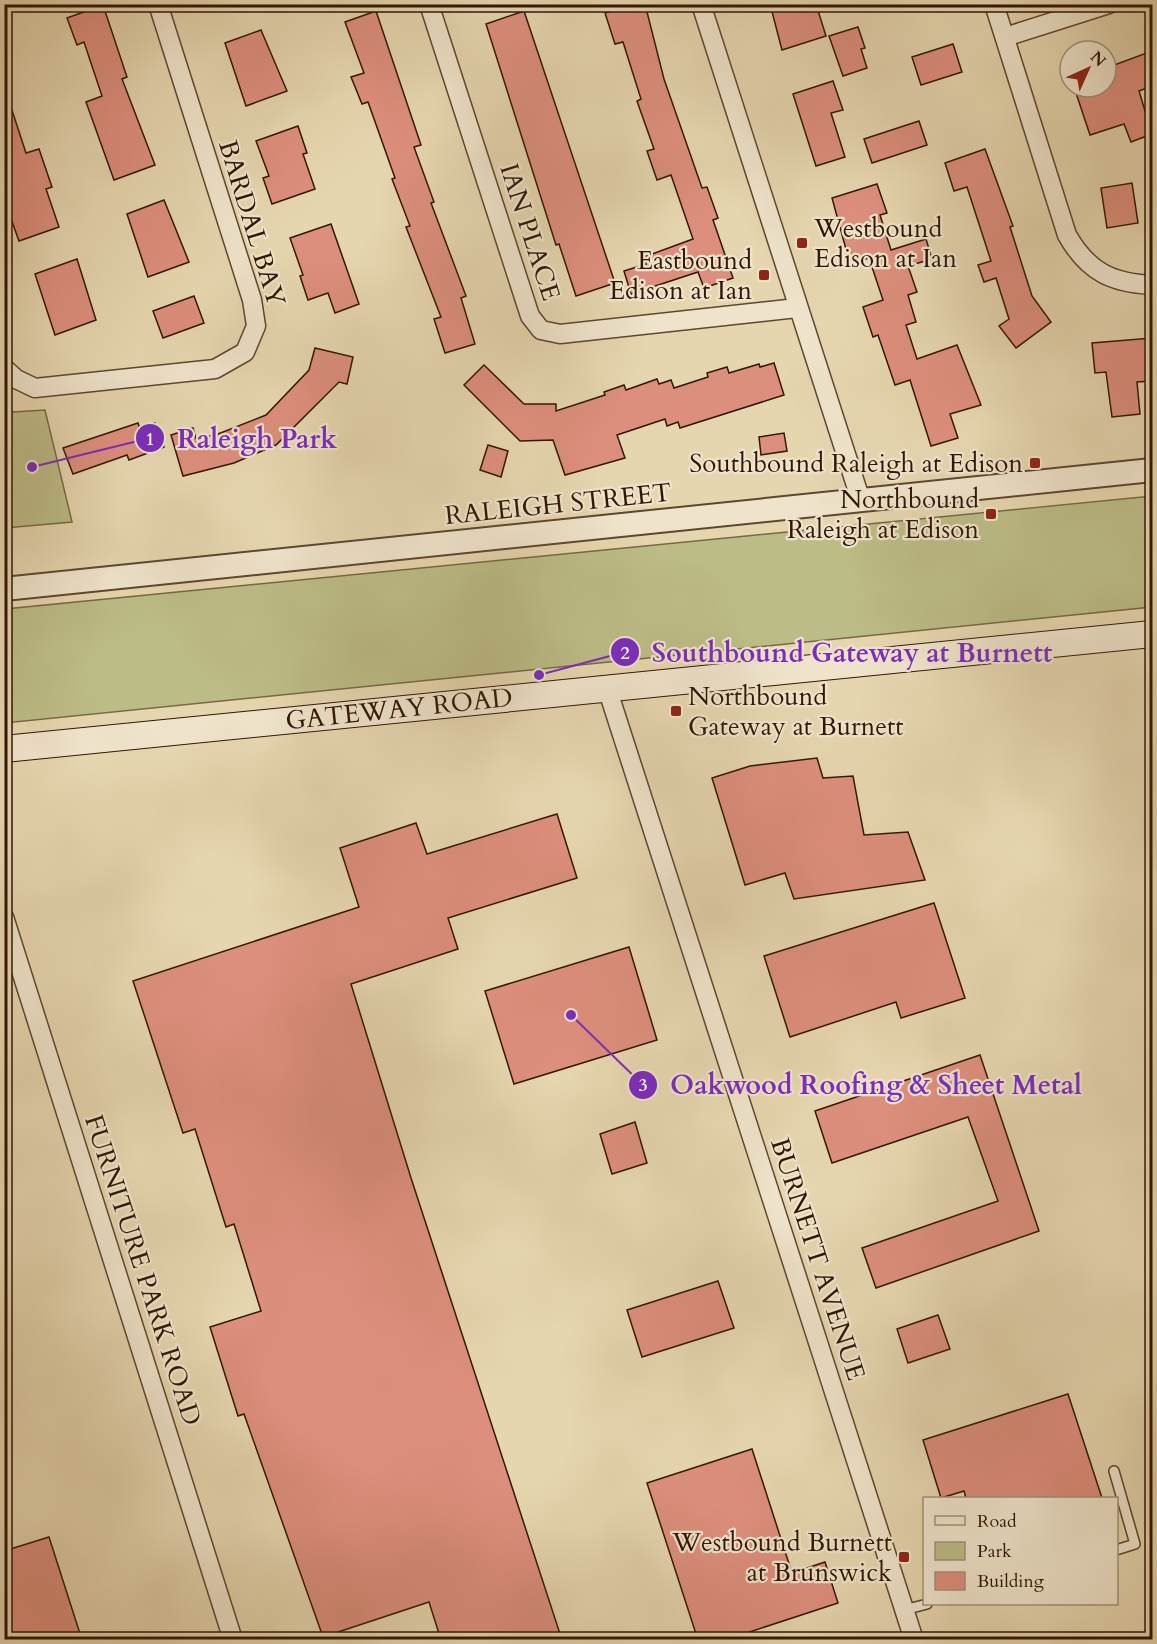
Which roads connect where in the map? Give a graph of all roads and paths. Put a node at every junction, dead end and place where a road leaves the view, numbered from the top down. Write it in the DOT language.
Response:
graph roads {
  1 [pos="158,4"];
  2 [pos="429,4"];
  3 [pos="701,4"];
  4 [pos="994,4"];
  5 [pos="1109,4"];
  6 [pos="1005,37"];
  7 [pos="1152,285"];
  8 [pos="797,308"];
  9 [pos="4,368"];
  10 [pos="1152,470"];
  11 [pos="861,501"];
  12 [pos="4,589"];
  13 [pos="1152,634"];
  14 [pos="607,688"];
  15 [pos="4,749"];
  16 [pos="4,917"];
  17 [pos="1114,1471"];
  18 [pos="1118,1549"];
  19 [pos="923,1605"];
  20 [pos="904,1610"];
  21 [pos="233,1640"];
  22 [pos="914,1640"];
  1 -- 9 [label="street, BARDAL BAY"];
  2 -- 8 [label="street, IAN PLACE"];
  3 -- 8 [label="street"];
  4 -- 6 [label="street"];
  5 -- 6 [label="street"];
  6 -- 7 [label="street"];
  8 -- 11 [label="street"];
  10 -- 11 [label="street, RALEIGH STREET"];
  11 -- 12 [label="street, RALEIGH STREET"];
  13 -- 14 [label="main road, GATEWAY ROAD"];
  14 -- 15 [label="main road, GATEWAY ROAD"];
  14 -- 20 [label="street, BURNETT AVENUE"];
  16 -- 21 [label="street, FURNITURE PARK ROAD"];
  17 -- 18 [label="lane"];
  19 -- 20 [label="lane"];
  20 -- 22 [label="street, BURNETT AVENUE"];
}
